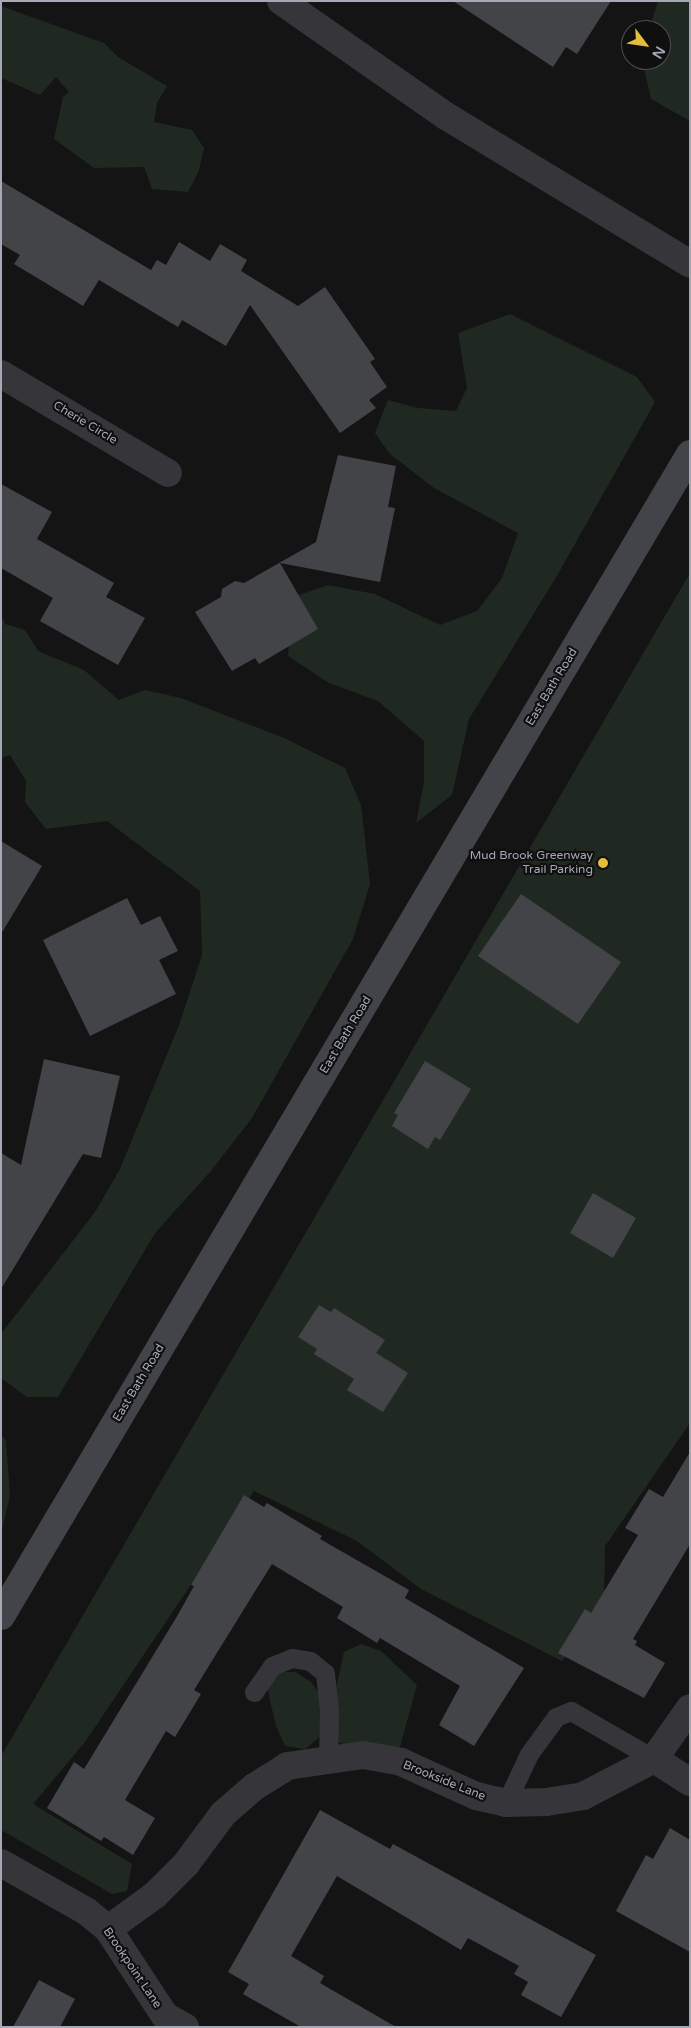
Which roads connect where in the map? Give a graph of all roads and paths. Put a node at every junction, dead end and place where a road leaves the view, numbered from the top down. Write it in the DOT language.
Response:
graph roads {
  1 [pos="281,1"];
  2 [pos="690,264"];
  3 [pos="1,374"];
  4 [pos="690,454"];
  5 [pos="168,473"];
  6 [pos="1,1616"];
  7 [pos="254,1692"];
  8 [pos="690,1708"];
  9 [pos="328,1758"];
  10 [pos="654,1759"];
  11 [pos="690,1782"];
  12 [pos="506,1803"];
  13 [pos="1,1863"];
  14 [pos="108,1929"];
  15 [pos="185,2027"];
  1 -- 2 [label="street"];
  3 -- 5 [label="street, Cherie Circle"];
  4 -- 6 [label="street, East Bath Road"];
  7 -- 9 [label="lane"];
  8 -- 10 [label="street, Brookside Lane"];
  9 -- 12 [label="street, Brookside Lane"];
  9 -- 14 [label="street, Brookside Lane"];
  10 -- 11 [label="street"];
  10 -- 12 [label="street, Brookside Lane"];
  10 -- 12 [label="lane"];
  13 -- 14 [label="street, Brookpoint Lane"];
  14 -- 15 [label="street, Brookpoint Lane"];
}
